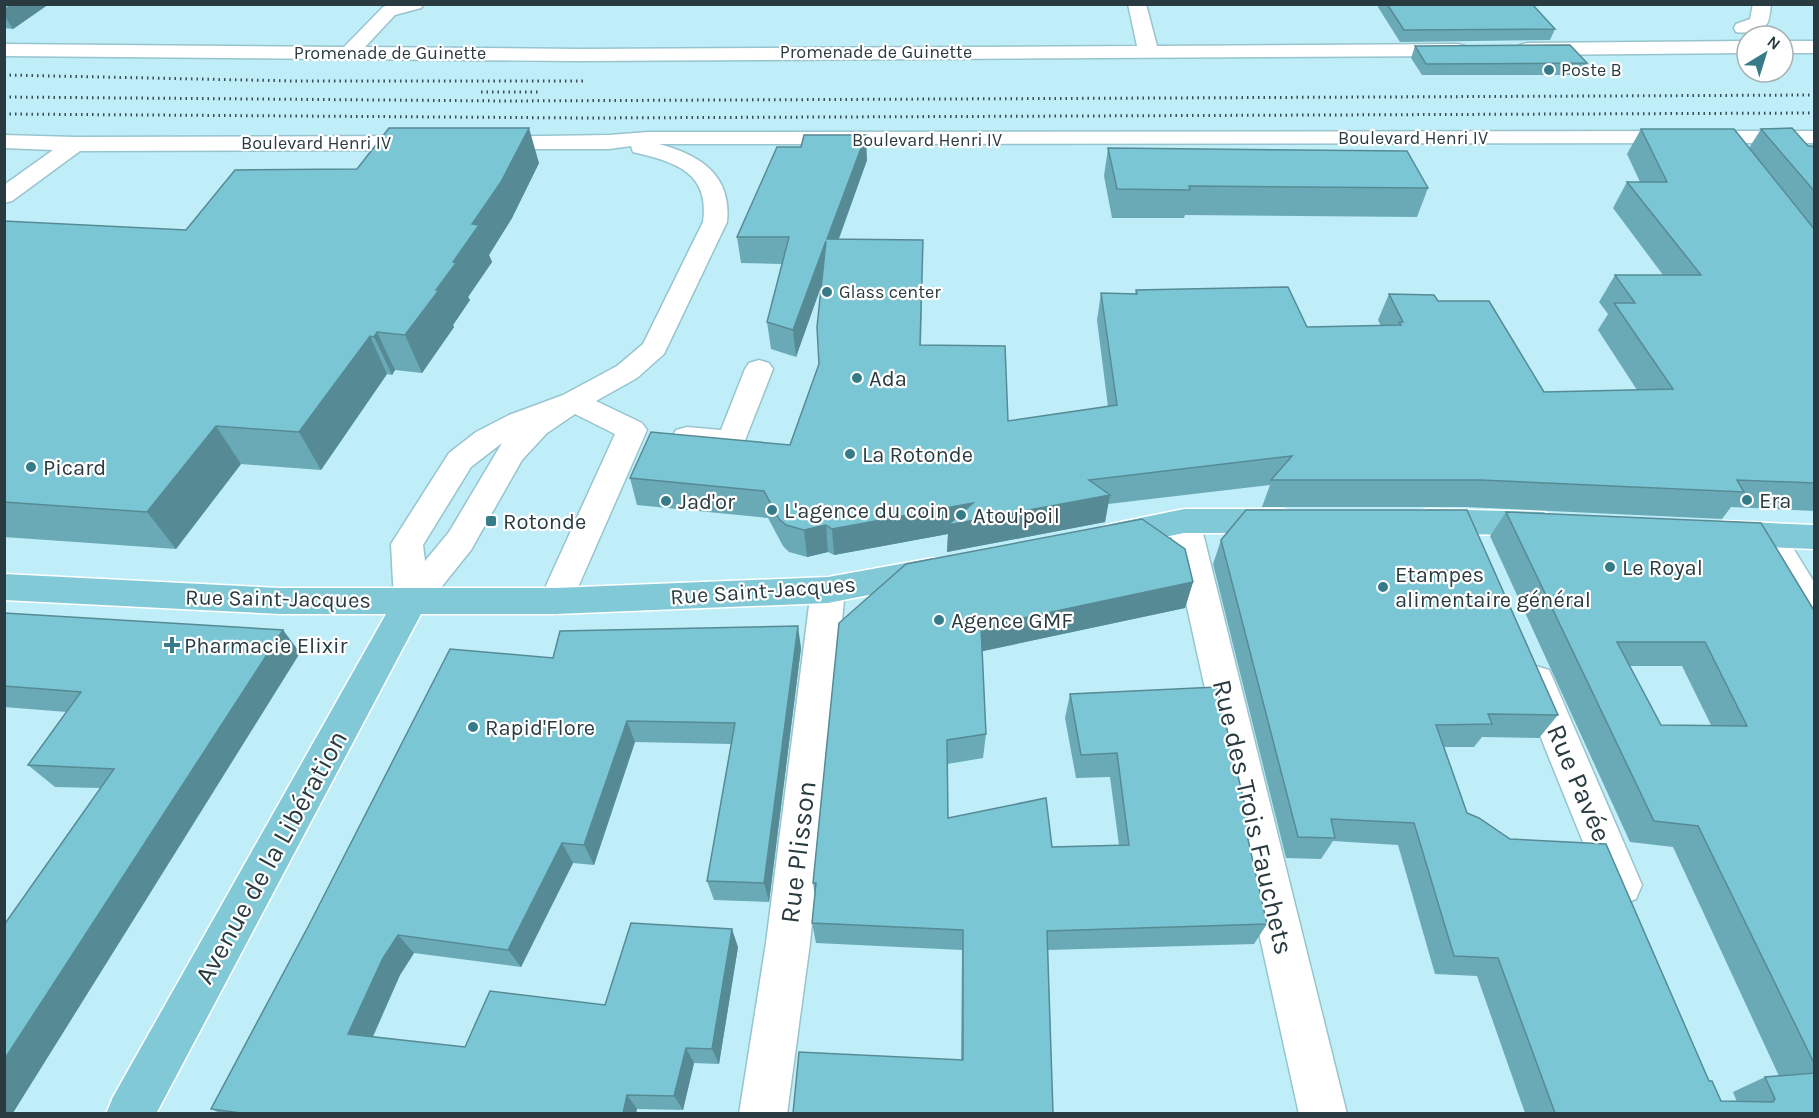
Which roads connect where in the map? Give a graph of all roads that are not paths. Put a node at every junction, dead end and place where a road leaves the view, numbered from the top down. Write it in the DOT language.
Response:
graph roads {
  1 [pos="415,4"];
  2 [pos="1137,4"];
  3 [pos="1762,4"];
  4 [pos="1757,24"];
  5 [pos="1735,38"];
  6 [pos="1795,47"];
  7 [pos="1815,47"];
  8 [pos="4,50"];
  9 [pos="1148,50"];
  10 [pos="1481,50"];
  11 [pos="1504,50"];
  12 [pos="349,53"];
  13 [pos="1815,137"];
  14 [pos="787,140"];
  15 [pos="4,141"];
  16 [pos="609,142"];
  17 [pos="446,143"];
  18 [pos="470,143"];
  19 [pos="75,144"];
  20 [pos="722,168"];
  21 [pos="4,196"];
  22 [pos="759,369"];
  23 [pos="573,402"];
  24 [pos="632,430"];
  25 [pos="1465,520"];
  26 [pos="1184,521"];
  27 [pos="1312,521"];
  28 [pos="1394,521"];
  29 [pos="1568,526"];
  30 [pos="1695,532"];
  31 [pos="1768,535"];
  32 [pos="1815,537"];
  33 [pos="1086,541"];
  34 [pos="1483,562"];
  35 [pos="961,566"];
  36 [pos="4,587"];
  37 [pos="828,590"];
  38 [pos="411,601"];
  39 [pos="556,601"];
  40 [pos="1815,610"];
  41 [pos="1520,646"];
  42 [pos="1634,916"];
  43 [pos="130,1113"];
  44 [pos="763,1113"];
  45 [pos="1323,1113"];
  1 -- 12 [label="street"];
  2 -- 9 [label="street"];
  3 -- 4 [label="street"];
  5 -- 11 [label="street"];
  6 -- 7 [label="street"];
  8 -- 12 [label="street, Promenade de Guinette"];
  9 -- 10 [label="street, Promenade de Guinette"];
  9 -- 12 [label="street, Promenade de Guinette"];
  13 -- 14 [label="street, Boulevard Henri IV"];
  14 -- 16 [label="street, Boulevard Henri IV"];
  14 -- 20 [label="street"];
  15 -- 19 [label="street, Boulevard Henri IV"];
  16 -- 18 [label="street, Boulevard Henri IV"];
  16 -- 20 [label="street"];
  17 -- 19 [label="street, Boulevard Henri IV"];
  19 -- 21 [label="street"];
  20 -- 23 [label="street"];
  22 -- 24 [label="street"];
  23 -- 24 [label="street"];
  23 -- 38 [label="street"];
  23 -- 38 [label="street"];
  24 -- 39 [label="street"];
  25 -- 28 [label="main road"];
  25 -- 29 [label="main road"];
  25 -- 34 [label="street"];
  26 -- 27 [label="main road"];
  26 -- 33 [label="main road"];
  26 -- 45 [label="street, Rue des Trois Fauchets"];
  30 -- 31 [label="main road"];
  31 -- 32 [label="main road"];
  31 -- 40 [label="street"];
  35 -- 37 [label="main road, Rue Saint-Jacques"];
  36 -- 38 [label="main road, Rue Saint-Jacques"];
  37 -- 39 [label="main road, Rue Saint-Jacques"];
  37 -- 44 [label="street, Rue Plisson"];
  38 -- 39 [label="main road, Rue Saint-Jacques"];
  38 -- 43 [label="main road, Avenue de la Libération"];
  41 -- 42 [label="street, Rue Pavée"];
}
